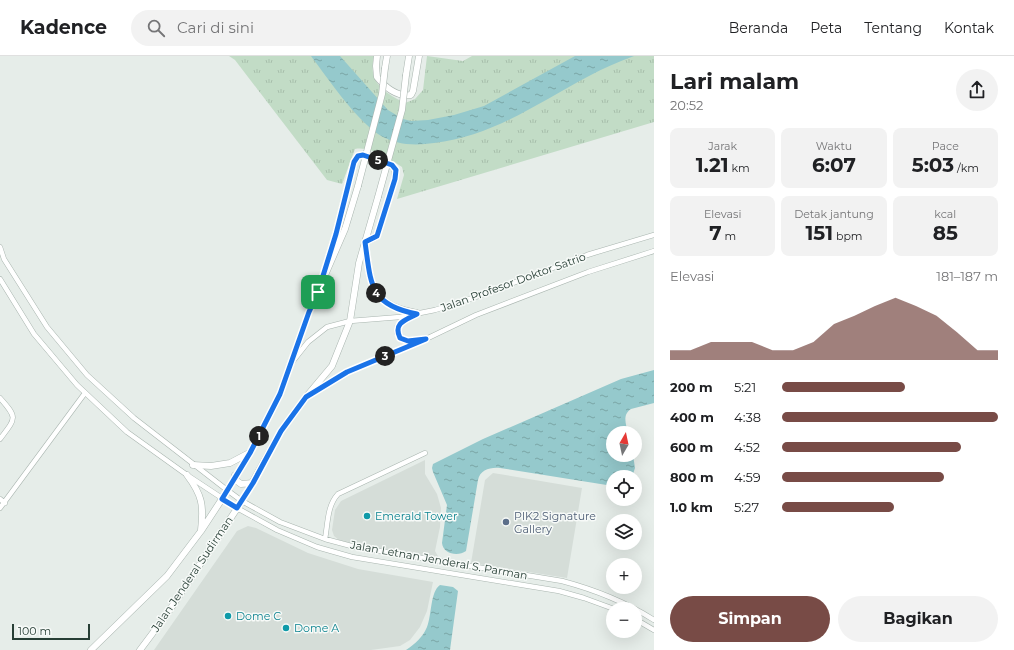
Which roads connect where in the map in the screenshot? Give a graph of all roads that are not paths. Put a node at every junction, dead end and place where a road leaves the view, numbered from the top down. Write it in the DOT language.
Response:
graph roads {
  1 [pos="377,56"];
  2 [pos="387,56"];
  3 [pos="409,56"];
  4 [pos="419,56"];
  5 [pos="654,235"];
  6 [pos="365,242"];
  7 [pos="0,247"];
  8 [pos="654,251"];
  9 [pos="0,279"];
  10 [pos="318,292"];
  11 [pos="417,314"];
  12 [pos="350,321"];
  13 [pos="426,339"];
  14 [pos="291,364"];
  15 [pos="85,393"];
  16 [pos="306,397"];
  17 [pos="0,398"];
  18 [pos="0,429"];
  19 [pos="5,432"];
  20 [pos="0,439"];
  21 [pos="250,453"];
  22 [pos="425,454"];
  23 [pos="193,465"];
  24 [pos="187,475"];
  25 [pos="235,475"];
  26 [pos="253,483"];
  27 [pos="227,490"];
  28 [pos="0,499"];
  29 [pos="222,499"];
  30 [pos="242,501"];
  31 [pos="5,502"];
  32 [pos="0,508"];
  33 [pos="237,508"];
  34 [pos="200,531"];
  35 [pos="325,539"];
  36 [pos="606,606"];
  37 [pos="654,620"];
  38 [pos="642,623"];
  39 [pos="654,630"];
  40 [pos="91,650"];
  41 [pos="140,650"];
  1 -- 4 [label="street"];
  2 -- 10 [label="street, Jalan Jenderal Sudirman, bridge"];
  3 -- 6 [label="street, Jalan Jenderal Sudirman, bridge"];
  5 -- 11 [label="street, Jalan Profesor Doktor Satrio"];
  6 -- 10 [label="street"];
  6 -- 11 [label="street"];
  6 -- 12 [label="street, Jalan Jenderal Sudirman"];
  7 -- 23 [label="street, Jalan Letnan Jenderal S. Parman"];
  8 -- 13 [label="street, Jalan Profesor Doktor Satrio"];
  9 -- 15 [label="street, Jalan Letnan Jenderal S. Parman"];
  10 -- 14 [label="street, Jalan Jenderal Sudirman"];
  11 -- 12 [label="street, Jalan Profesor Doktor Satrio"];
  11 -- 13 [label="street"];
  12 -- 14 [label="street, Jalan Profesor Doktor Satrio"];
  12 -- 16 [label="street, Jalan Jenderal Sudirman"];
  13 -- 16 [label="street, Jalan Profesor Doktor Satrio"];
  14 -- 21 [label="street, Jalan Jenderal Sudirman"];
  15 -- 24 [label="street, Jalan Letnan Jenderal S. Parman"];
  15 -- 31 [label="street"];
  16 -- 26 [label="street, Jalan Jenderal Sudirman"];
  17 -- 19 [label="street"];
  18 -- 19 [label="street"];
  19 -- 20 [label="street"];
  21 -- 23 [label="street"];
  21 -- 25 [label="street, Jalan Jenderal Sudirman"];
  22 -- 35 [label="street"];
  23 -- 27 [label="street, Jalan Letnan Jenderal S. Parman"];
  24 -- 29 [label="street, Jalan Letnan Jenderal S. Parman"];
  24 -- 34 [label="street"];
  25 -- 26 [label="street"];
  25 -- 27 [label="street, Jalan Jenderal Sudirman"];
  26 -- 30 [label="street, Jalan Jenderal Sudirman"];
  27 -- 29 [label="street, Jalan Jenderal Sudirman"];
  27 -- 30 [label="street, Jalan Letnan Jenderal S. Parman"];
  28 -- 31 [label="street"];
  29 -- 33 [label="street, Jalan Letnan Jenderal S. Parman"];
  29 -- 34 [label="street, Jalan Jenderal Sudirman"];
  30 -- 33 [label="street, Jalan Jenderal Sudirman"];
  30 -- 35 [label="street, Jalan Letnan Jenderal S. Parman"];
  31 -- 32 [label="street"];
  33 -- 36 [label="street, Jalan Letnan Jenderal S. Parman"];
  33 -- 41 [label="street, Jalan Jenderal Sudirman"];
  34 -- 40 [label="street, Jalan Jenderal Sudirman"];
  35 -- 37 [label="street, Jalan Letnan Jenderal S. Parman"];
  38 -- 39 [label="street"];
}
